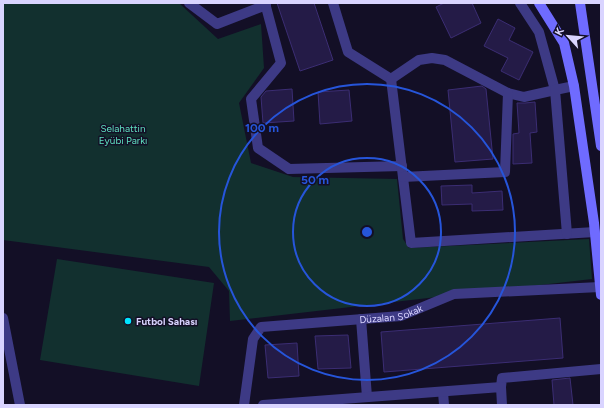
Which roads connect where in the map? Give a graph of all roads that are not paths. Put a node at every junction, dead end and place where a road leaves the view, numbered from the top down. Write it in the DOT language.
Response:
graph roads {
  1 [pos="189,3"];
  2 [pos="333,3"];
  3 [pos="520,3"];
  4 [pos="539,3"];
  5 [pos="580,3"];
  6 [pos="266,4"];
  7 [pos="391,79"];
  8 [pos="574,86"];
  9 [pos="554,90"];
  10 [pos="508,93"];
  11 [pos="601,146"];
  12 [pos="402,166"];
  13 [pos="403,177"];
  14 [pos="595,232"];
  15 [pos="567,234"];
  16 [pos="601,291"];
  17 [pos="3,318"];
  18 [pos="361,319"];
  19 [pos="601,369"];
  20 [pos="501,387"];
  21 [pos="443,392"];
  22 [pos="367,397"];
  23 [pos="20,405"];
  24 [pos="244,405"];
  25 [pos="264,405"];
  26 [pos="444,405"];
  27 [pos="502,405"];
  1 -- 6 [label="street"];
  2 -- 7 [label="street"];
  3 -- 9 [label="street"];
  4 -- 8 [label="main road"];
  5 -- 11 [label="main road"];
  6 -- 12 [label="street"];
  7 -- 10 [label="street"];
  7 -- 12 [label="street"];
  8 -- 9 [label="street"];
  8 -- 14 [label="main road"];
  9 -- 10 [label="street"];
  9 -- 15 [label="street"];
  10 -- 13 [label="street"];
  12 -- 13 [label="street"];
  13 -- 15 [label="street"];
  14 -- 15 [label="street"];
  14 -- 16 [label="main road"];
  16 -- 18 [label="street, Düzalan Sokak"];
  17 -- 23 [label="street"];
  18 -- 22 [label="street"];
  18 -- 24 [label="street, Düzalan Sokak"];
  19 -- 20 [label="street"];
  20 -- 21 [label="street"];
  20 -- 27 [label="street"];
  21 -- 22 [label="street"];
  21 -- 26 [label="street"];
  22 -- 25 [label="street"];
}
